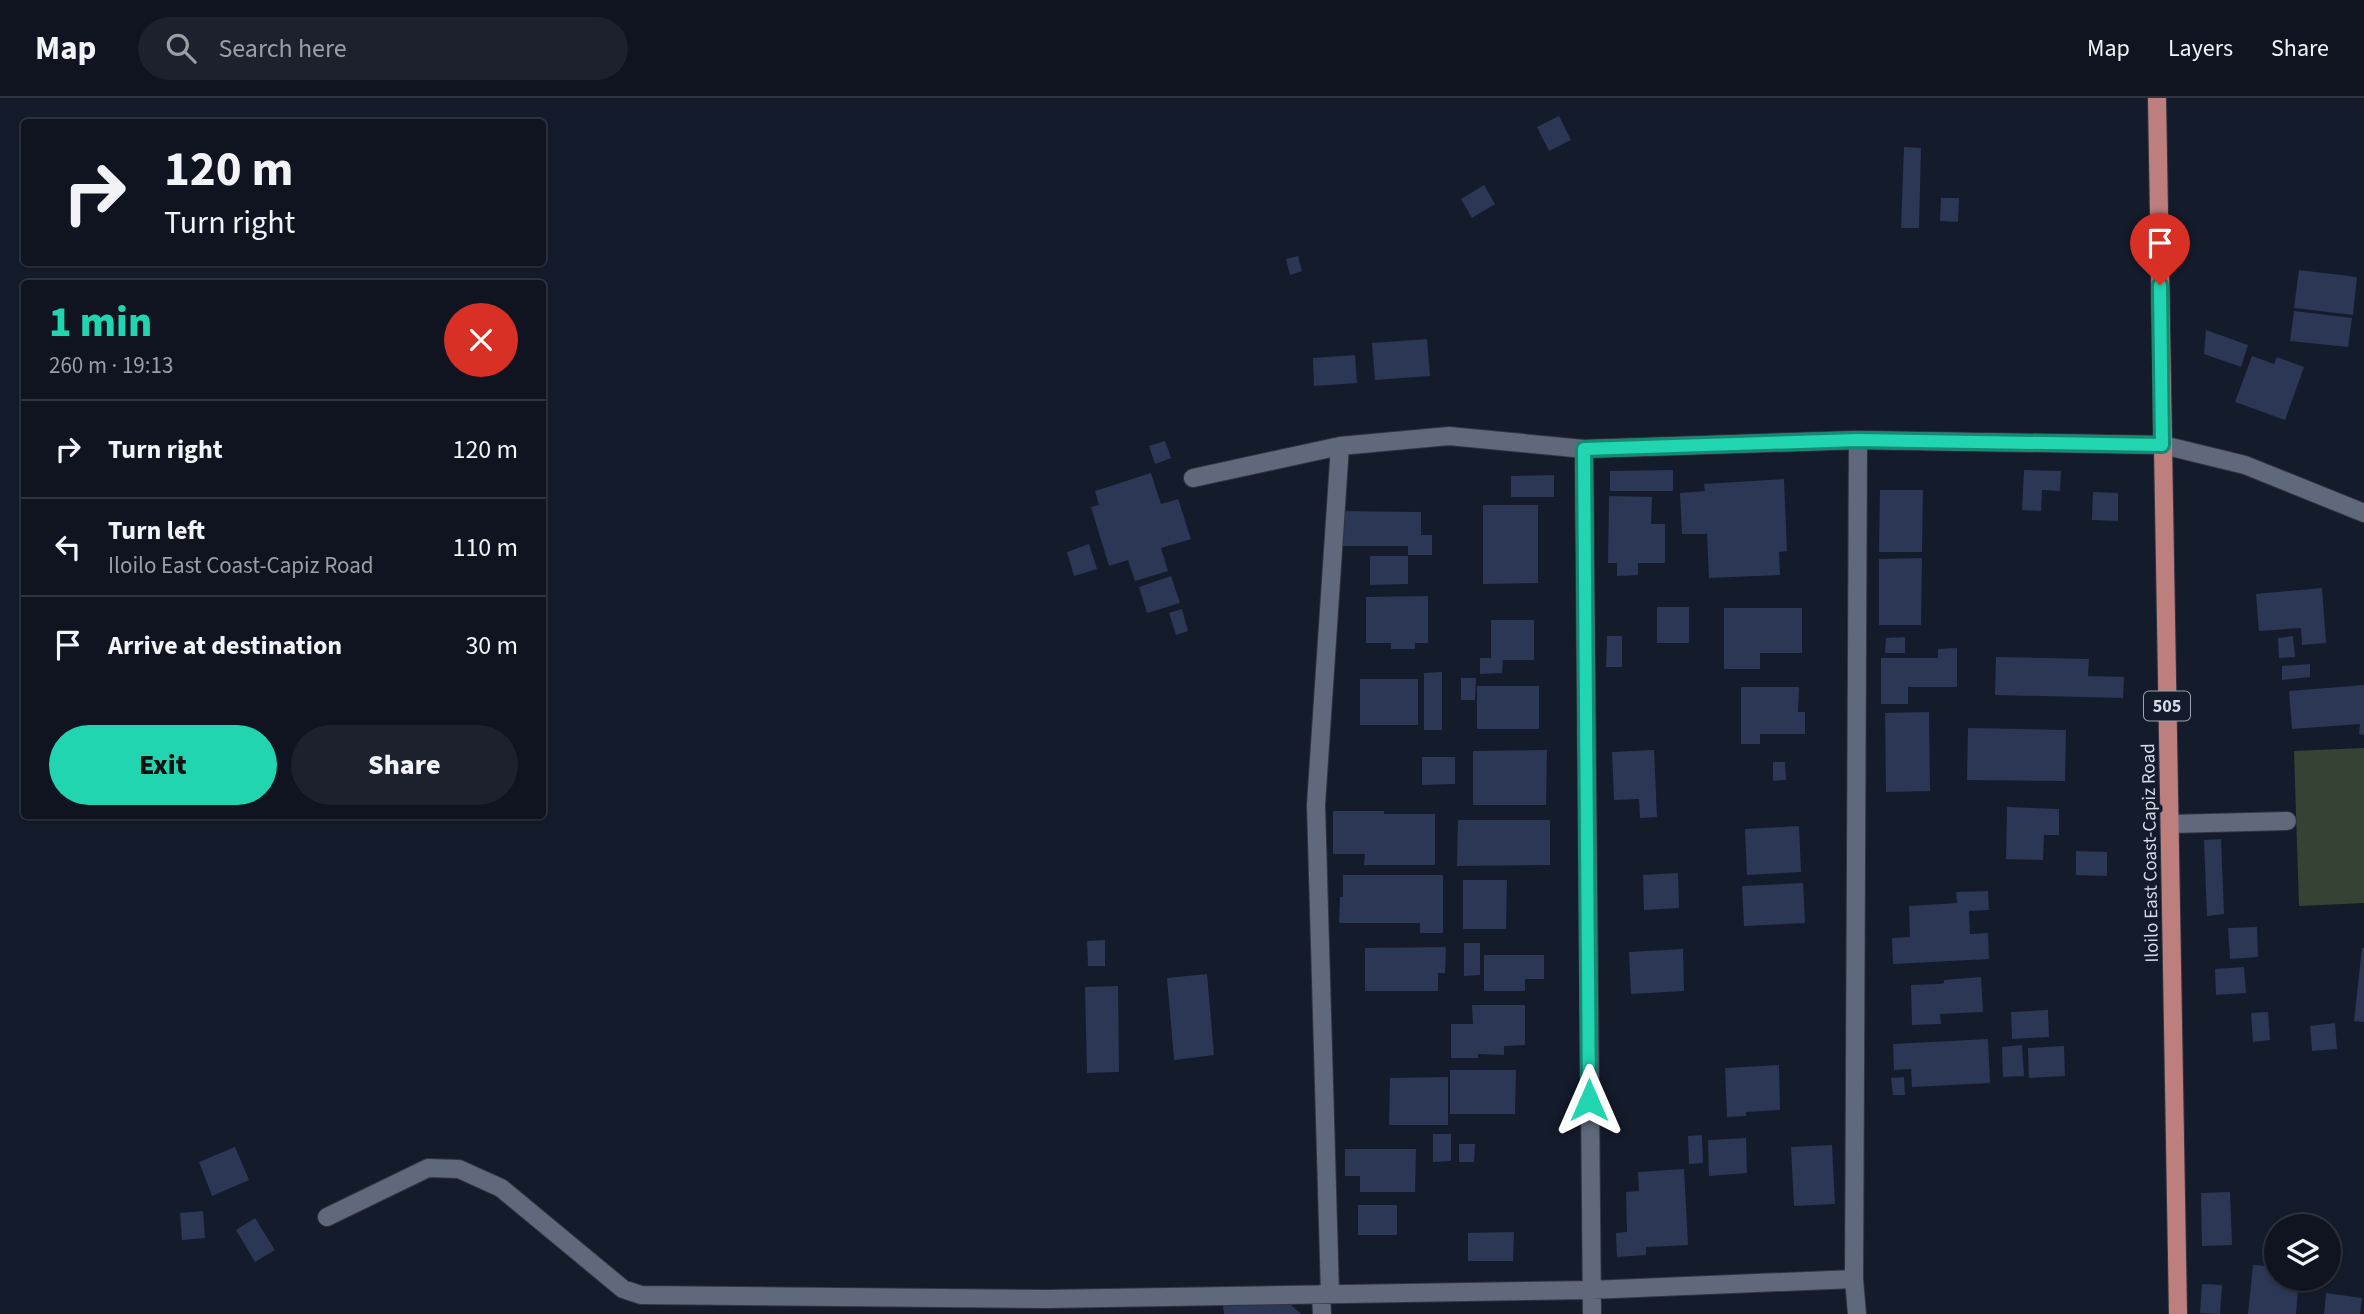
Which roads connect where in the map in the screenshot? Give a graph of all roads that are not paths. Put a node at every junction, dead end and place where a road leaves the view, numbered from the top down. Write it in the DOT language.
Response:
graph roads {
  1 [pos="2157,98"];
  2 [pos="1858,440"];
  3 [pos="2162,445"];
  4 [pos="1340,446"];
  5 [pos="1584,449"];
  6 [pos="1193,478"];
  7 [pos="2364,513"];
  8 [pos="2287,821"];
  9 [pos="2170,824"];
  10 [pos="327,1216"];
  11 [pos="1854,1279"];
  12 [pos="1590,1290"];
  13 [pos="1326,1294"];
  14 [pos="1322,1314"];
  15 [pos="1591,1314"];
  16 [pos="1857,1314"];
  17 [pos="2178,1314"];
  1 -- 3 [label="main road, Iloilo East Coast-Capiz Road / 505"];
  2 -- 3 [label="street"];
  2 -- 5 [label="street"];
  2 -- 11 [label="street"];
  3 -- 7 [label="street"];
  3 -- 9 [label="main road, Iloilo East Coast-Capiz Road / 505"];
  4 -- 5 [label="street"];
  4 -- 6 [label="street"];
  4 -- 13 [label="street"];
  5 -- 12 [label="street"];
  8 -- 9 [label="street"];
  9 -- 17 [label="main road, Iloilo East Coast-Capiz Road / 505"];
  10 -- 13 [label="street"];
  11 -- 12 [label="street"];
  11 -- 16 [label="street"];
  12 -- 13 [label="street"];
  12 -- 15 [label="street"];
  13 -- 14 [label="street"];
}
